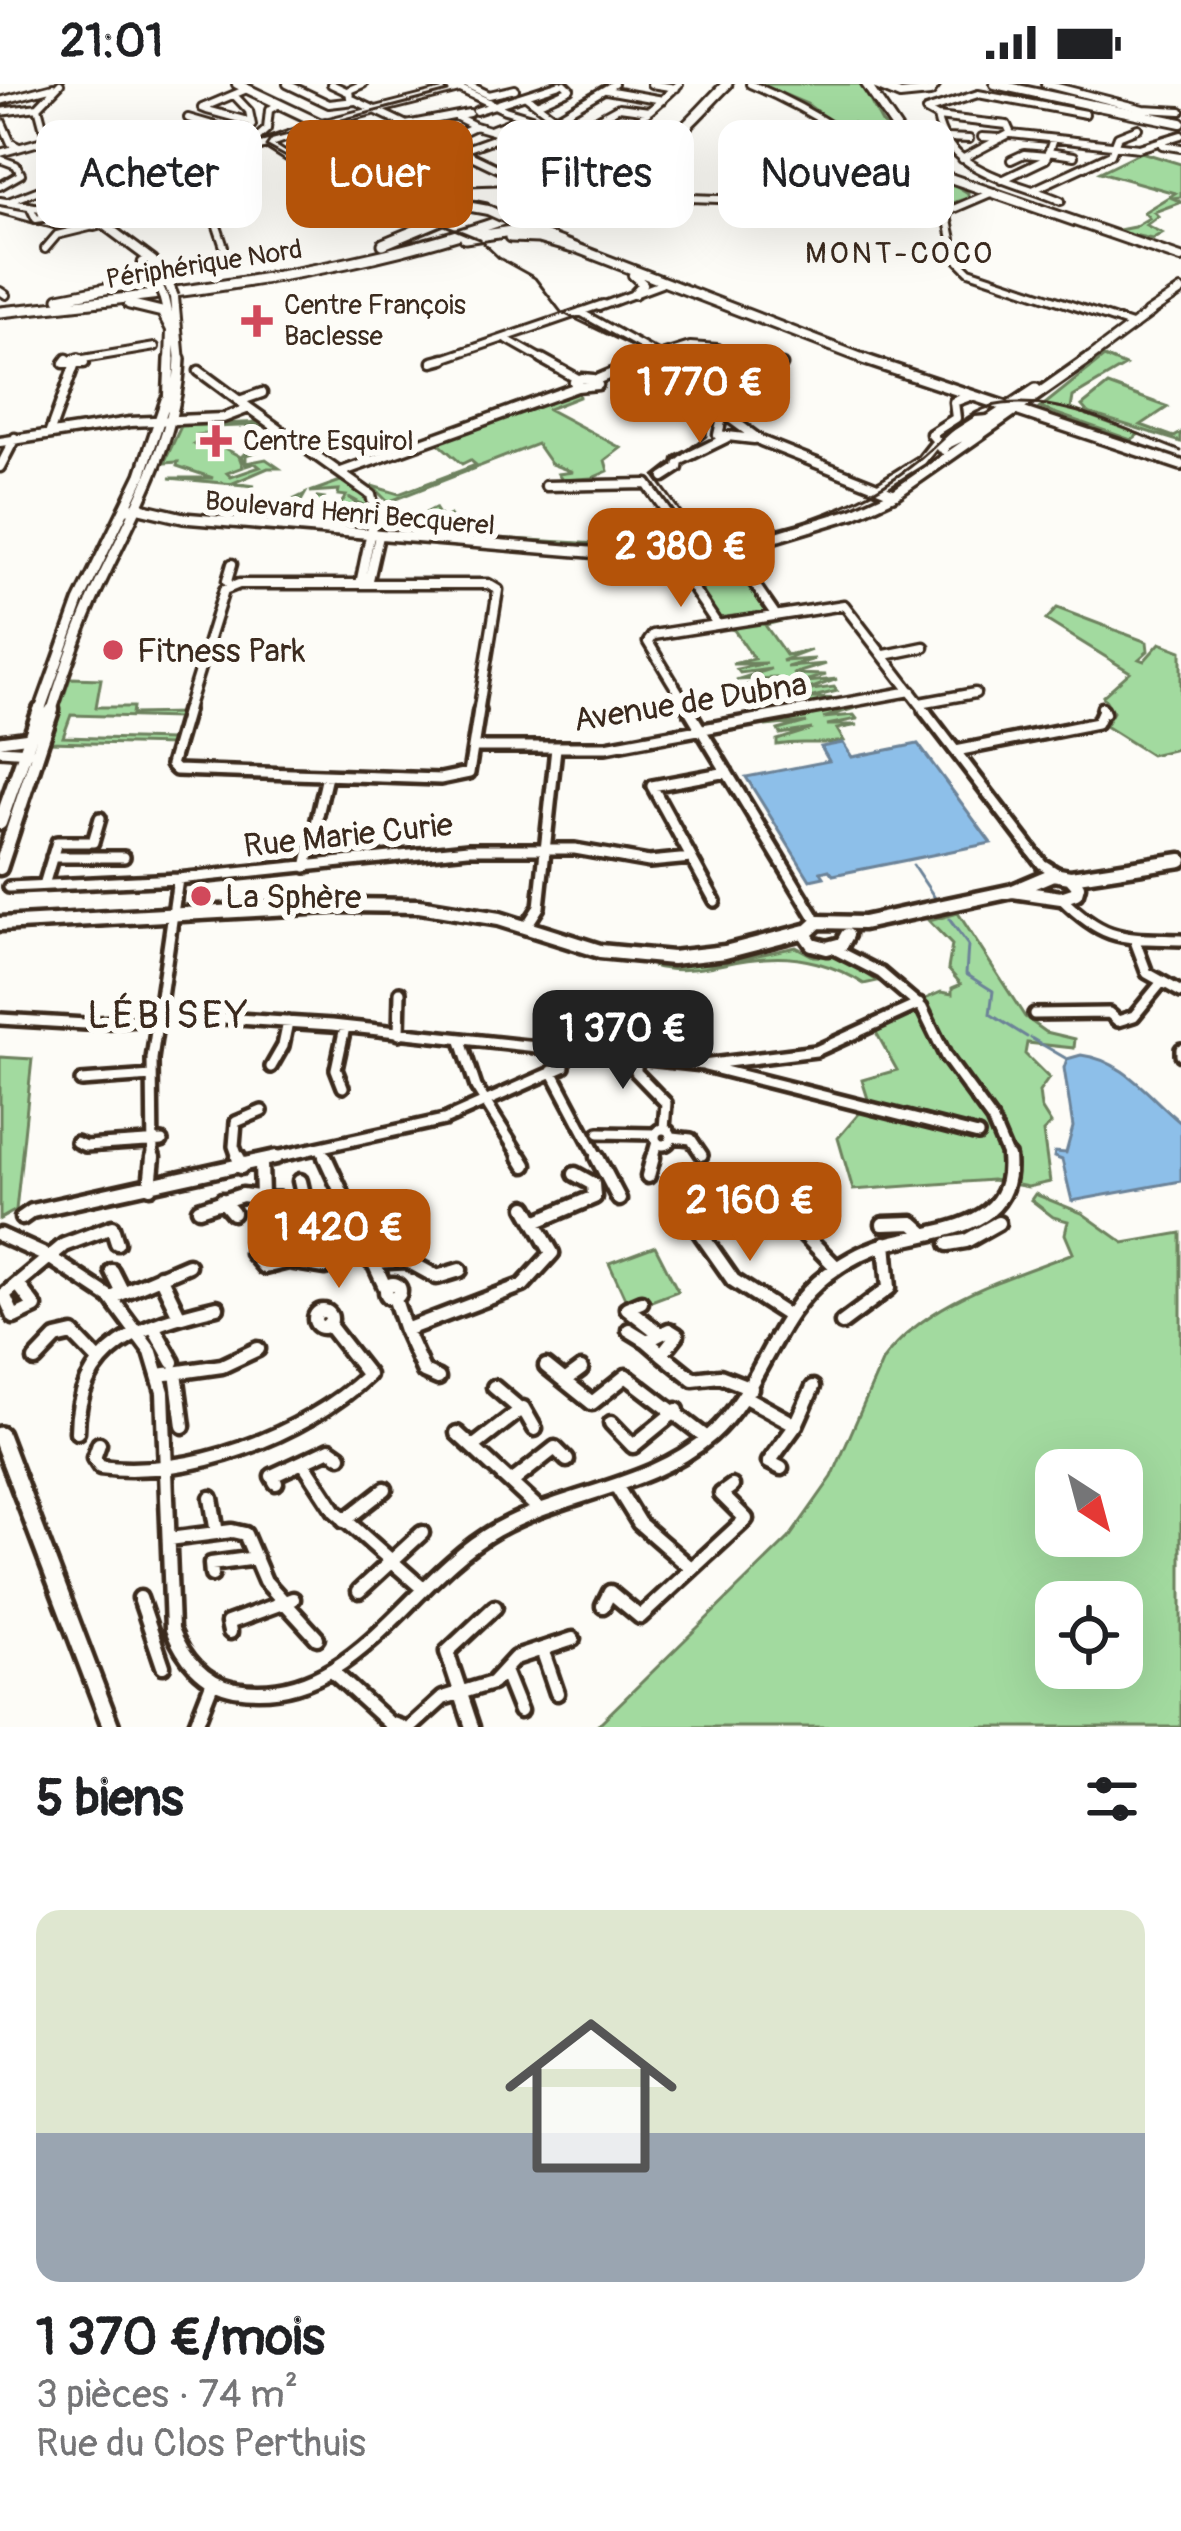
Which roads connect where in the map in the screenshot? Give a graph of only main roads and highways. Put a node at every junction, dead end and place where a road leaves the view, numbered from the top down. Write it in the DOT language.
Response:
graph roads {
  1 [pos="718,84"];
  2 [pos="727,84"];
  3 [pos="871,84"];
  4 [pos="936,84"];
  5 [pos="995,84"];
  6 [pos="1020,84"];
  7 [pos="242,85"];
  8 [pos="264,97"];
  9 [pos="1096,106"];
  10 [pos="309,120"];
  11 [pos="312,120"];
  12 [pos="681,120"];
  13 [pos="689,120"];
  14 [pos="1181,122"];
  15 [pos="286,138"];
  16 [pos="286,139"];
  17 [pos="263,143"];
  18 [pos="990,193"];
  19 [pos="473,200"];
  20 [pos="473,200"];
  21 [pos="972,200"];
  22 [pos="1010,201"];
  23 [pos="497,203"];
  24 [pos="492,205"];
  25 [pos="497,208"];
  26 [pos="497,214"];
  27 [pos="497,217"];
  28 [pos="104,228"];
  29 [pos="106,228"];
  30 [pos="422,228"];
  31 [pos="541,229"];
  32 [pos="518,230"];
  33 [pos="428,246"];
  34 [pos="574,248"];
  35 [pos="1181,256"];
  36 [pos="342,257"];
  37 [pos="366,257"];
  38 [pos="143,263"];
  39 [pos="610,264"];
  40 [pos="659,280"];
  41 [pos="122,286"];
  42 [pos="165,288"];
  43 [pos="1181,291"];
  44 [pos="630,295"];
  45 [pos="4,305"];
  46 [pos="171,329"];
  47 [pos="170,403"];
  48 [pos="1013,407"];
  49 [pos="165,421"];
  50 [pos="1181,461"];
  51 [pos="887,491"];
  52 [pos="144,494"];
  53 [pos="136,507"];
  54 [pos="155,512"];
  55 [pos="125,516"];
  56 [pos="183,518"];
  57 [pos="738,540"];
  58 [pos="755,548"];
  59 [pos="661,551"];
  60 [pos="585,553"];
  61 [pos="650,562"];
  62 [pos="32,741"];
  63 [pos="14,755"];
  64 [pos="0,824"];
  65 [pos="1181,860"];
  66 [pos="0,868"];
  67 [pos="1057,881"];
  68 [pos="1060,898"];
  69 [pos="0,924"];
  70 [pos="0,1436"];
  71 [pos="111,1727"];
  1 -- 12 [label="highway, Périphérique Nord"];
  2 -- 13 [label="highway, Périphérique Nord"];
  3 -- 4 [label="main road"];
  3 -- 18 [label="main road"];
  3 -- 18 [label="main road"];
  5 -- 9 [label="main road"];
  6 -- 9 [label="main road"];
  7 -- 8 [label="main road"];
  8 -- 10 [label="main road"];
  8 -- 11 [label="main road"];
  9 -- 14 [label="main road"];
  15 -- 17 [label="main road"];
  16 -- 17 [label="main road"];
  18 -- 22 [label="main road"];
  18 -- 35 [label="main road"];
  19 -- 24 [label="main road"];
  20 -- 24 [label="main road"];
  21 -- 22 [label="main road"];
  22 -- 35 [label="main road"];
  23 -- 24 [label="highway"];
  24 -- 25 [label="main road, bridge"];
  26 -- 36 [label="highway, Périphérique Nord"];
  27 -- 37 [label="highway, Périphérique Nord"];
  28 -- 38 [label="main road"];
  29 -- 42 [label="main road"];
  30 -- 36 [label="highway"];
  31 -- 32 [label="main road"];
  31 -- 34 [label="main road"];
  31 -- 40 [label="main road"];
  32 -- 33 [label="highway"];
  33 -- 34 [label="highway"];
  33 -- 37 [label="highway"];
  34 -- 39 [label="main road"];
  36 -- 45 [label="highway, Périphérique Nord"];
  37 -- 45 [label="highway, Périphérique Nord"];
  38 -- 41 [label="highway"];
  38 -- 42 [label="main road"];
  39 -- 40 [label="main road"];
  39 -- 44 [label="main road"];
  40 -- 48 [label="main road"];
  40 -- 48 [label="main road"];
  41 -- 42 [label="highway"];
  41 -- 45 [label="highway"];
  42 -- 46 [label="main road"];
  42 -- 47 [label="main road"];
  43 -- 48 [label="main road"];
  45 -- 46 [label="highway"];
  46 -- 47 [label="main road"];
  47 -- 49 [label="main road"];
  48 -- 50 [label="main road"];
  48 -- 51 [label="main road"];
  48 -- 51 [label="main road"];
  49 -- 52 [label="main road"];
  49 -- 55 [label="main road"];
  51 -- 57 [label="main road"];
  51 -- 58 [label="main road"];
  52 -- 53 [label="main road"];
  52 -- 54 [label="main road"];
  53 -- 54 [label="main road"];
  53 -- 55 [label="main road"];
  54 -- 56 [label="main road"];
  55 -- 56 [label="main road"];
  55 -- 62 [label="main road"];
  55 -- 62 [label="main road"];
  56 -- 60 [label="main road, Boulevard Henri Becquerel"];
  57 -- 58 [label="main road"];
  57 -- 59 [label="main road, Boulevard Henri Becquerel"];
  58 -- 61 [label="main road, Boulevard Henri Becquerel"];
  59 -- 60 [label="main road, Boulevard Henri Becquerel"];
  59 -- 61 [label="main road"];
  60 -- 61 [label="main road, Boulevard Henri Becquerel"];
  62 -- 63 [label="main road"];
  62 -- 66 [label="main road"];
  63 -- 64 [label="main road"];
  65 -- 67 [label="main road"];
  67 -- 68 [label="main road"];
  67 -- 69 [label="main road"];
  70 -- 71 [label="main road"];
}
